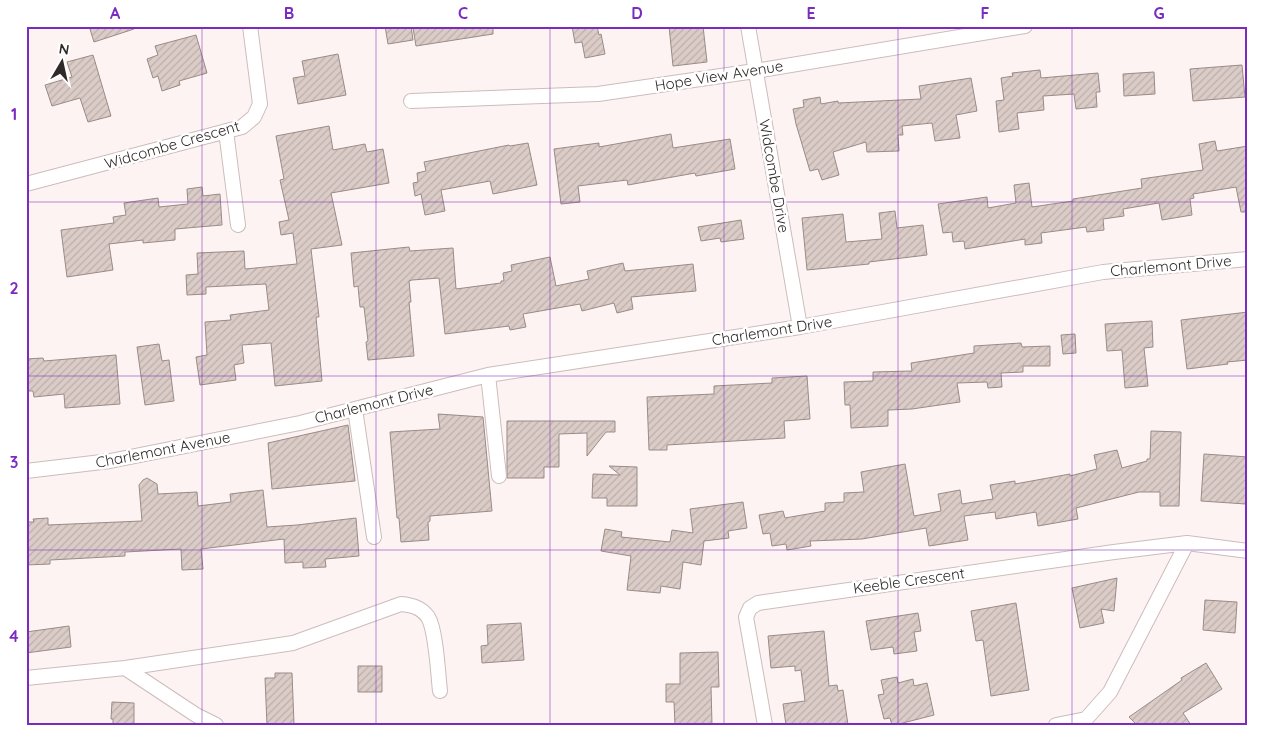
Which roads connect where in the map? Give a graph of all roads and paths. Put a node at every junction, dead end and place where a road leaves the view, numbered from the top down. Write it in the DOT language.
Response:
graph roads {
  1 [pos="250,26"];
  2 [pos="748,26"];
  3 [pos="1025,26"];
  4 [pos="755,71"];
  5 [pos="411,101"];
  6 [pos="226,131"];
  7 [pos="26,184"];
  8 [pos="238,225"];
  9 [pos="1248,259"];
  10 [pos="800,327"];
  11 [pos="488,375"];
  12 [pos="355,409"];
  13 [pos="300,423"];
  14 [pos="26,471"];
  15 [pos="499,476"];
  16 [pos="374,537"];
  17 [pos="1187,543"];
  18 [pos="1248,551"];
  19 [pos="125,668"];
  20 [pos="26,678"];
  21 [pos="440,691"];
  22 [pos="216,725"];
  23 [pos="765,725"];
  24 [pos="1056,725"];
  1 -- 6 [label="street, Widcombe Crescent"];
  2 -- 4 [label="street, Widcombe Drive"];
  3 -- 4 [label="street, Hope View Avenue"];
  4 -- 5 [label="street, Hope View Avenue"];
  4 -- 10 [label="street, Widcombe Drive"];
  6 -- 7 [label="street, Widcombe Crescent"];
  6 -- 8 [label="street"];
  9 -- 10 [label="street, Charlemont Drive"];
  10 -- 11 [label="street, Charlemont Drive"];
  11 -- 12 [label="street, Charlemont Drive"];
  11 -- 15 [label="street"];
  12 -- 13 [label="street, Charlemont Drive"];
  12 -- 16 [label="street"];
  13 -- 14 [label="street, Charlemont Avenue"];
  17 -- 18 [label="street, Keeble Crescent"];
  17 -- 23 [label="street, Keeble Crescent"];
  17 -- 24 [label="street"];
  19 -- 20 [label="street"];
  19 -- 21 [label="street"];
  19 -- 22 [label="street"];
}
